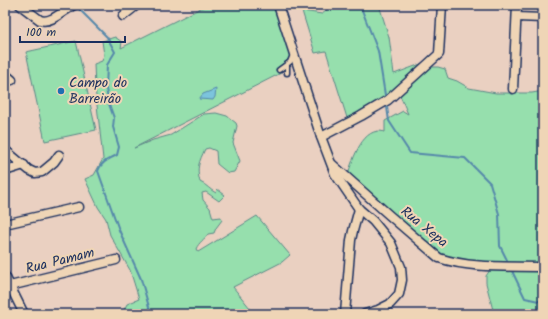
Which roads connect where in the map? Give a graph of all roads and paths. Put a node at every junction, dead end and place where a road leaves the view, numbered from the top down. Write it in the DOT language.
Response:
graph roads {
  1 [pos="20,5"];
  2 [pos="278,5"];
  3 [pos="442,5"];
  4 [pos="516,5"];
  5 [pos="70,6"];
  6 [pos="131,7"];
  7 [pos="123,16"];
  8 [pos="516,16"];
  9 [pos="543,18"];
  10 [pos="294,54"];
  11 [pos="286,65"];
  12 [pos="279,70"];
  13 [pos="287,73"];
  14 [pos="5,74"];
  15 [pos="12,80"];
  16 [pos="513,89"];
  17 [pos="321,136"];
  18 [pos="5,150"];
  19 [pos="59,155"];
  20 [pos="331,163"];
  21 [pos="24,165"];
  22 [pos="5,171"];
  23 [pos="79,207"];
  24 [pos="359,209"];
  25 [pos="5,224"];
  26 [pos="116,260"];
  27 [pos="543,267"];
  28 [pos="5,276"];
  29 [pos="10,286"];
  30 [pos="24,314"];
  31 [pos="345,314"];
  32 [pos="365,314"];
  1 -- 5 [label="street"];
  2 -- 10 [label="street"];
  3 -- 17 [label="street"];
  4 -- 8 [label="street"];
  6 -- 7 [label="street"];
  8 -- 9 [label="street"];
  8 -- 16 [label="street"];
  10 -- 11 [label="lane"];
  10 -- 17 [label="street"];
  11 -- 12 [label="lane"];
  11 -- 13 [label="lane"];
  14 -- 15 [label="street"];
  17 -- 20 [label="street"];
  18 -- 21 [label="street"];
  19 -- 21 [label="street"];
  20 -- 24 [label="street"];
  20 -- 27 [label="street, Rua Xepa"];
  21 -- 22 [label="street"];
  23 -- 25 [label="street"];
  24 -- 31 [label="street"];
  24 -- 32 [label="street"];
  26 -- 29 [label="street, Rua Pamam"];
  28 -- 29 [label="street"];
  29 -- 30 [label="street"];
}
